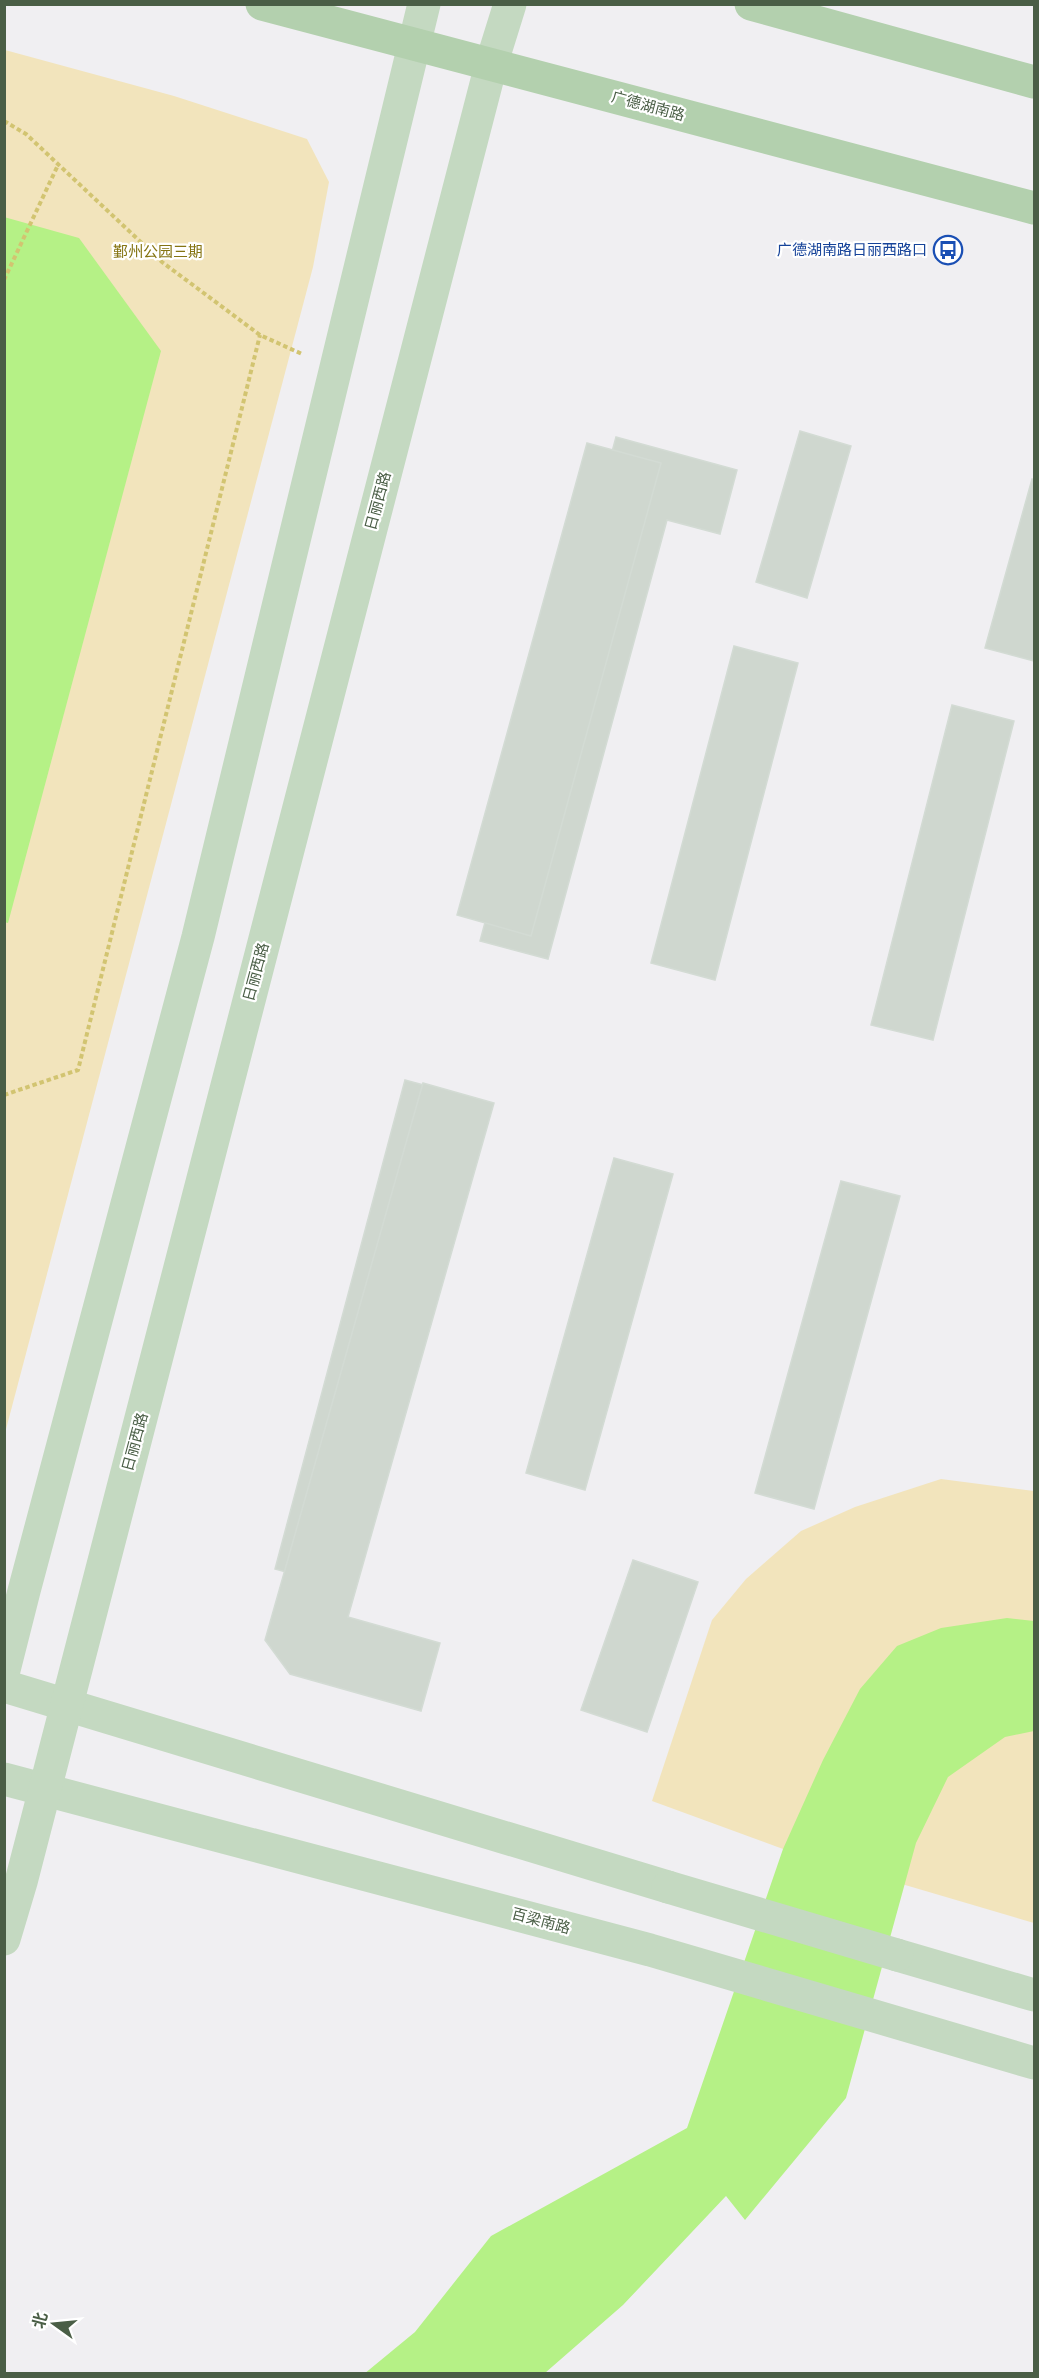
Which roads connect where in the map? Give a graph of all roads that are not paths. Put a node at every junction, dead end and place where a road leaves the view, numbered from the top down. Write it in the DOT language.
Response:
graph roads {
  1 [pos="262,4"];
  2 [pos="424,4"];
  3 [pos="510,4"];
  4 [pos="751,4"];
  5 [pos="413,45"];
  6 [pos="491,65"];
  7 [pos="1035,82"];
  8 [pos="1035,208"];
  9 [pos="4,1670"];
  10 [pos="4,1686"];
  11 [pos="67,1703"];
  12 [pos="4,1779"];
  13 [pos="45,1789"];
  14 [pos="4,1939"];
  15 [pos="1035,1995"];
  16 [pos="1035,2063"];
  1 -- 5 [label="main road, 广德湖南路"];
  2 -- 5 [label="main road"];
  3 -- 6 [label="main road, 日丽西路"];
  4 -- 7 [label="main road"];
  5 -- 6 [label="main road, 广德湖南路"];
  5 -- 9 [label="main road"];
  6 -- 8 [label="main road, 广德湖南路"];
  6 -- 11 [label="main road, 日丽西路"];
  10 -- 11 [label="main road"];
  11 -- 13 [label="main road, 日丽西路"];
  11 -- 15 [label="main road, bridge"];
  12 -- 13 [label="main road, 百梁南路"];
  13 -- 14 [label="main road, 日丽西路"];
  13 -- 16 [label="main road, 百梁南路"];
}
